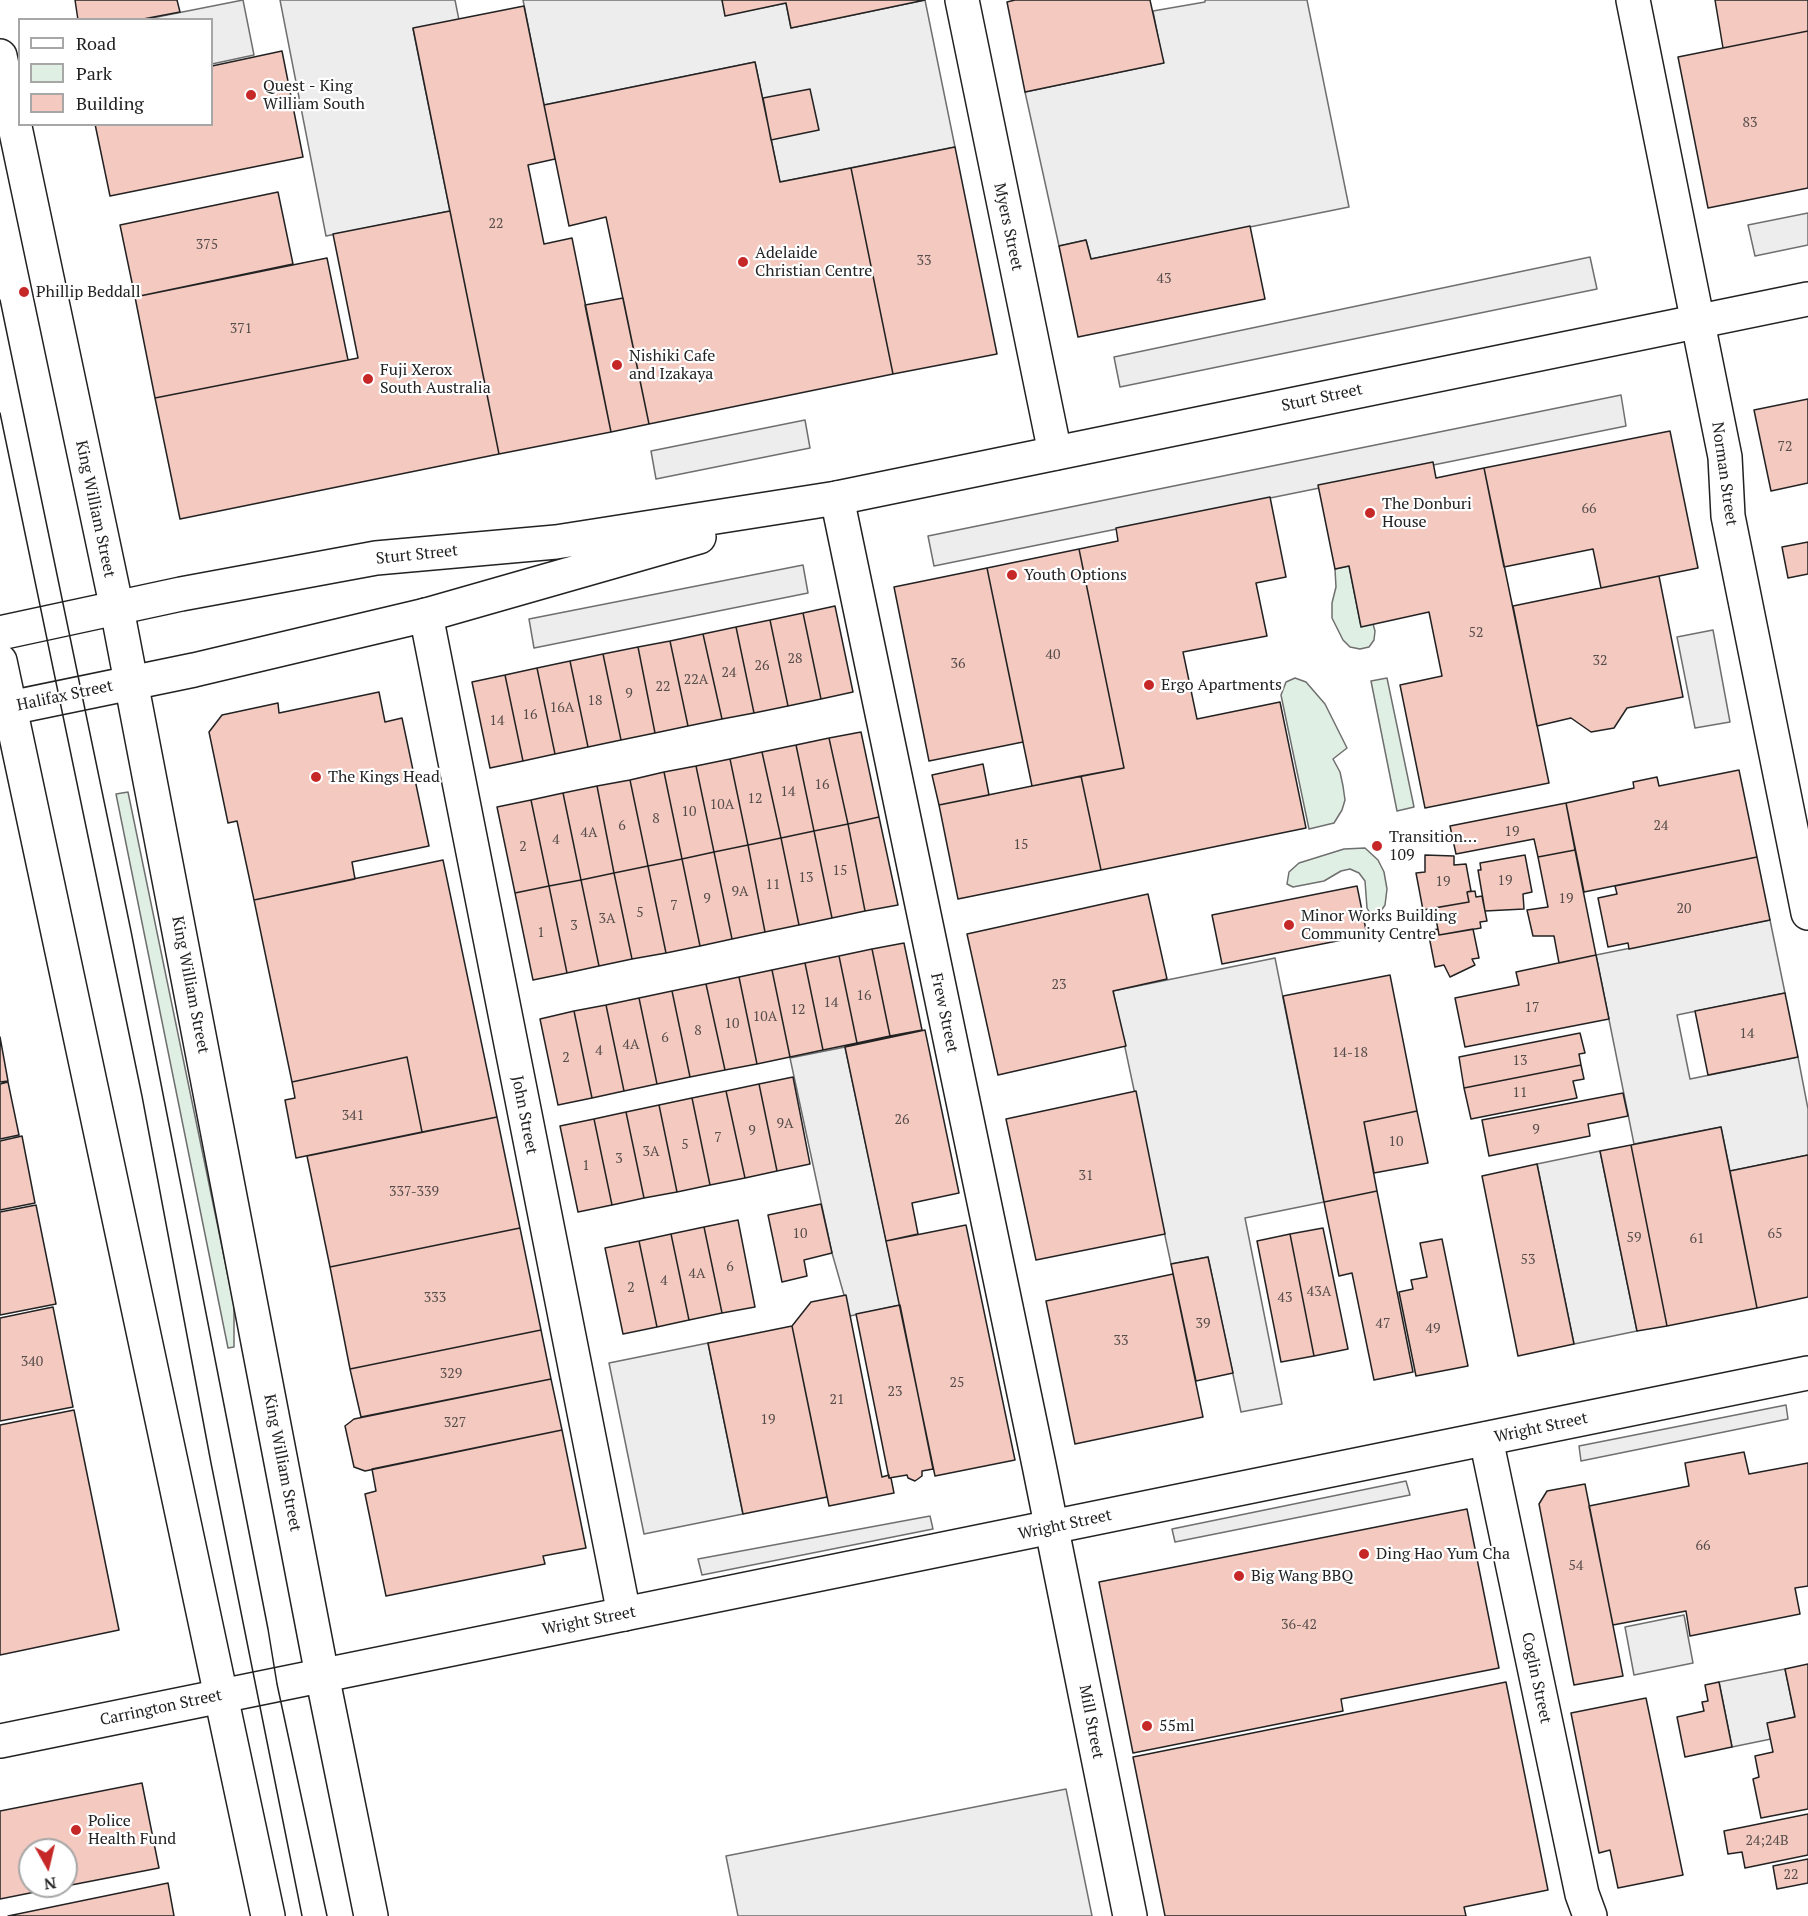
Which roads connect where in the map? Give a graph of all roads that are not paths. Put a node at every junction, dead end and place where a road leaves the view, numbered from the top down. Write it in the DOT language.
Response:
graph roads {
  1 [pos="962,0"];
  2 [pos="1633,0"];
  3 [pos="0,56"];
  4 [pos="1808,300"];
  5 [pos="1698,322"];
  6 [pos="1055,453"];
  7 [pos="837,498"];
  8 [pos="117,609"];
  9 [pos="426,615"];
  10 [pos="0,633"];
  11 [pos="0,662"];
  12 [pos="131,682"];
  13 [pos="4,709"];
  14 [pos="1808,913"];
  15 [pos="1808,1373"];
  16 [pos="1486,1439"];
  17 [pos="1051,1527"];
  18 [pos="624,1614"];
  19 [pos="322,1676"];
  20 [pos="219,1695"];
  21 [pos="0,1741"];
  22 [pos="268,1916"];
  23 [pos="371,1916"];
  24 [pos="1130,1916"];
  25 [pos="1590,1916"];
  1 -- 6 [label="street, Myers Street"];
  2 -- 5 [label="street, Norman Street"];
  3 -- 8 [label="street, King William Street"];
  4 -- 5 [label="street, Sturt Street"];
  5 -- 6 [label="street, Sturt Street"];
  5 -- 14 [label="street, Norman Street"];
  6 -- 7 [label="street, Sturt Street"];
  7 -- 8 [label="street, Sturt Street"];
  7 -- 9 [label="street, Sturt Street"];
  7 -- 17 [label="street, Frew Street"];
  8 -- 10 [label="street, Sturt Street"];
  8 -- 12 [label="street, King William Street"];
  9 -- 12 [label="street, Sturt Street"];
  9 -- 18 [label="street, John Street"];
  11 -- 13 [label="street"];
  12 -- 13 [label="street, Halifax Street"];
  12 -- 19 [label="street, King William Street"];
  13 -- 20 [label="street"];
  15 -- 16 [label="street, Wright Street"];
  16 -- 17 [label="street, Wright Street"];
  16 -- 25 [label="street, Coglin Street"];
  17 -- 18 [label="street, Wright Street"];
  17 -- 24 [label="street, Mill Street"];
  18 -- 19 [label="street, Wright Street"];
  19 -- 20 [label="street, Carrington Street"];
  19 -- 23 [label="street, King William Street"];
  20 -- 21 [label="street, Carrington Street"];
  20 -- 22 [label="street"];
}
